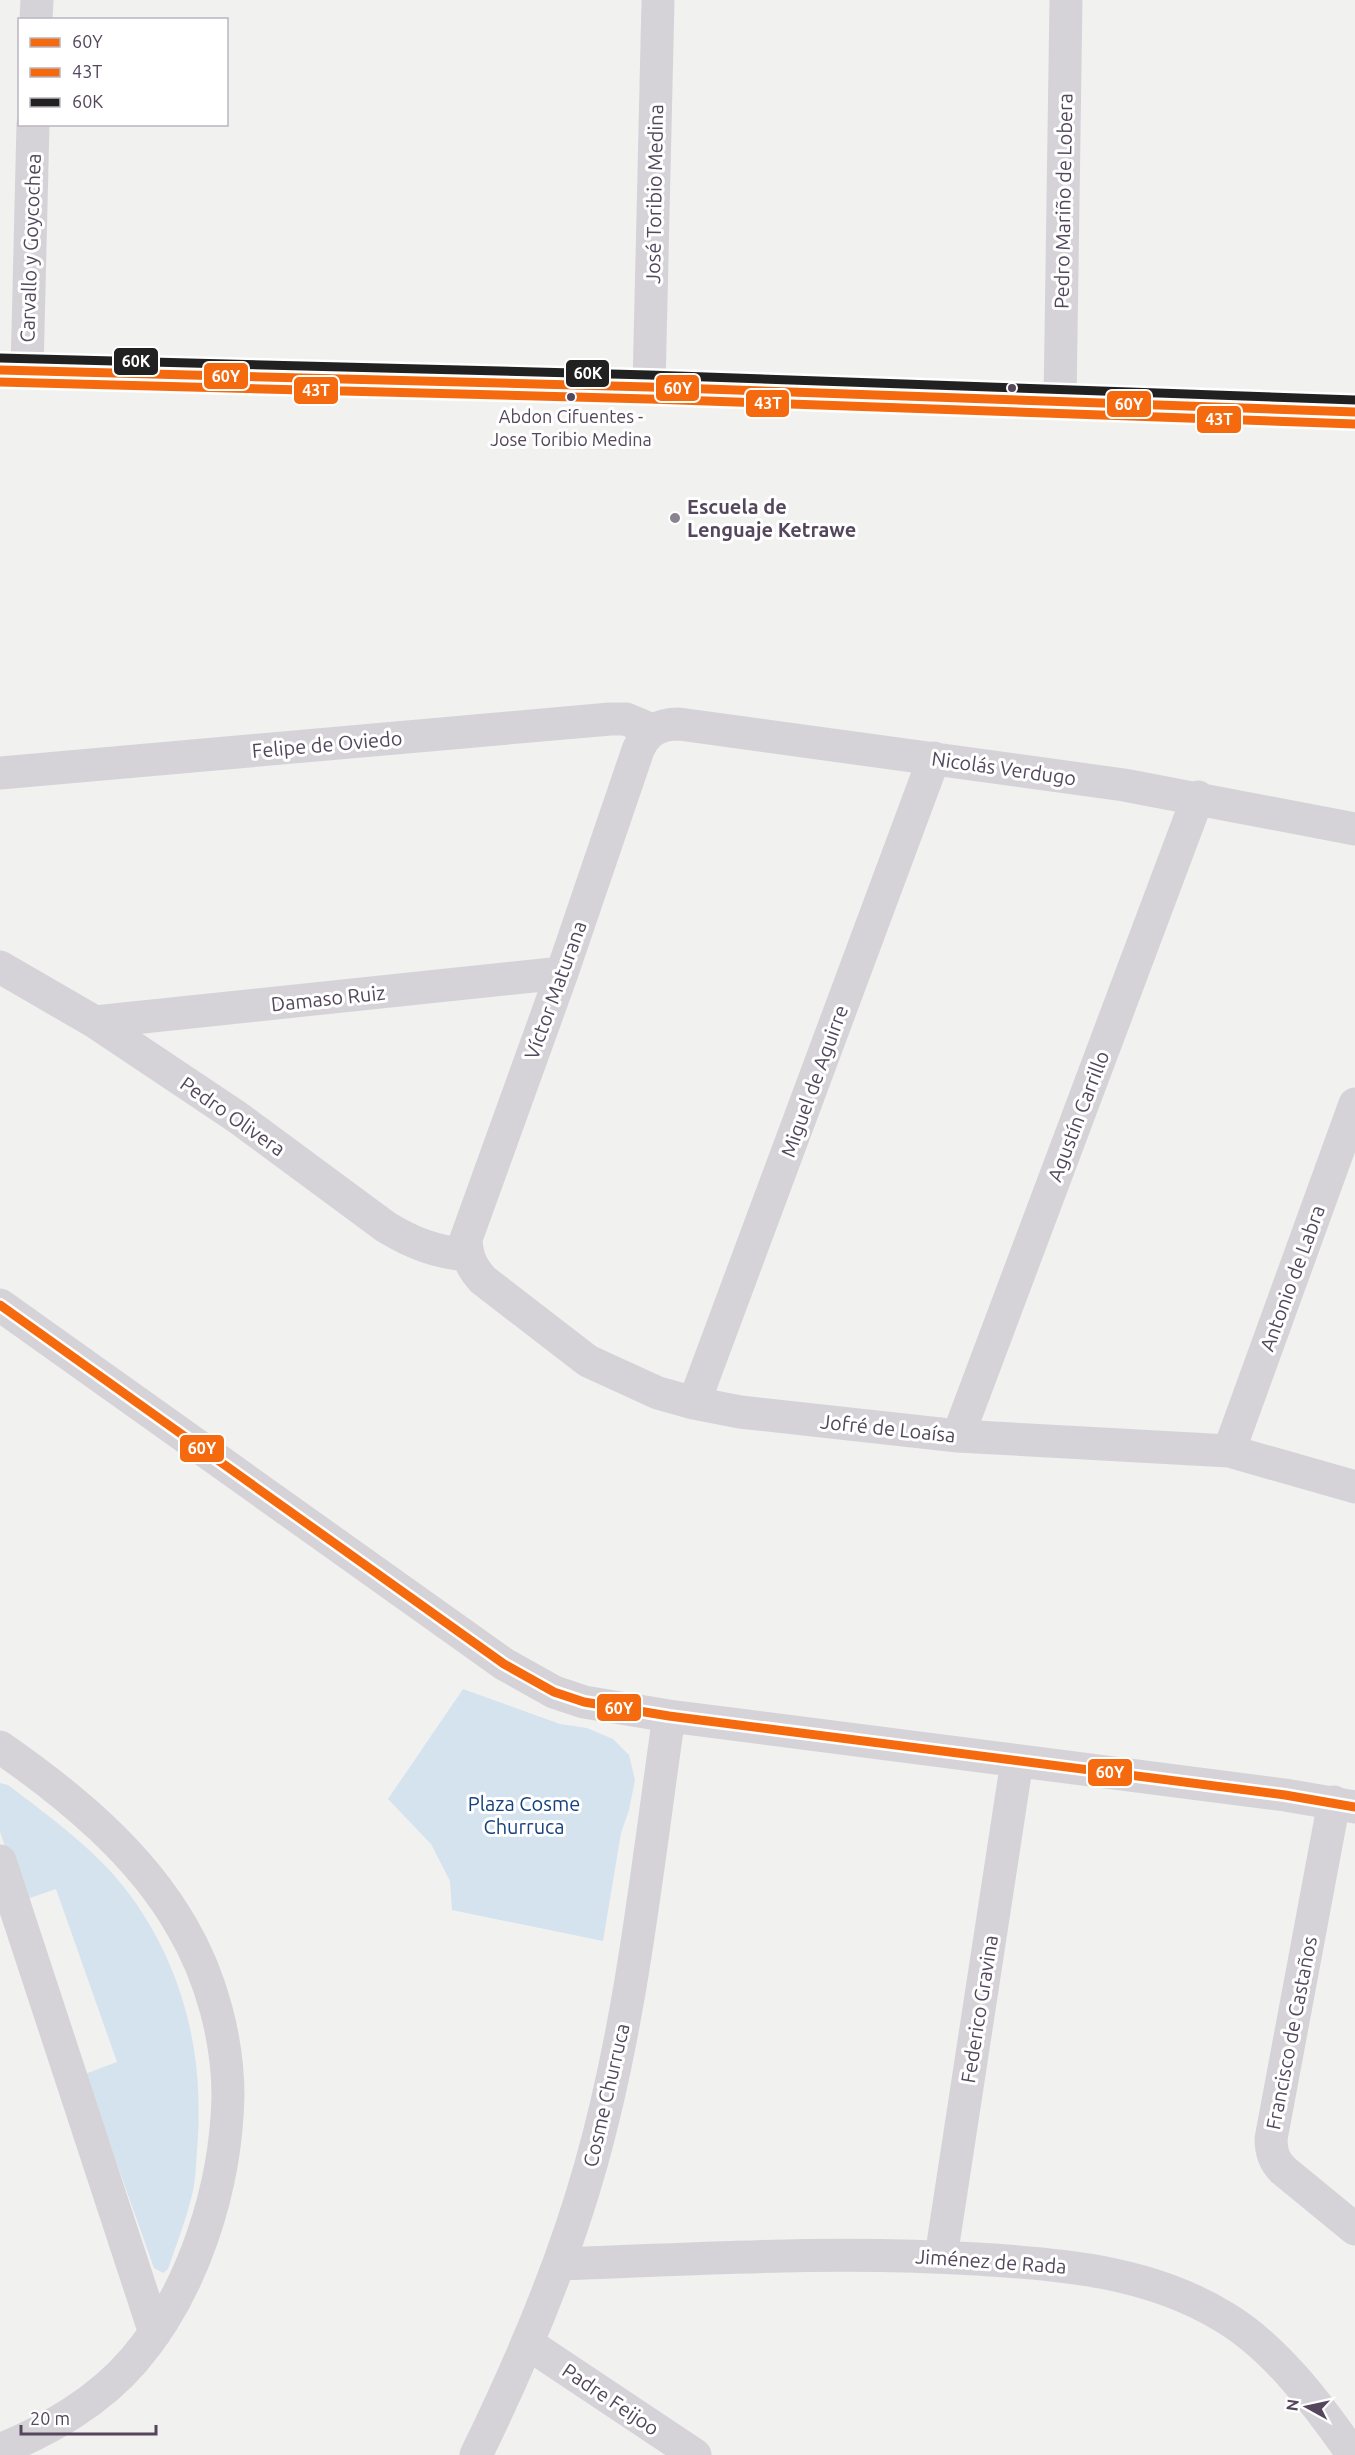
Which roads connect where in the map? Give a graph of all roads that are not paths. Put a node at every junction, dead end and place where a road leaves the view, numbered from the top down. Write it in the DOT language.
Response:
graph roads {
  1 [pos="37,0"];
  2 [pos="658,0"];
  3 [pos="1066,0"];
  4 [pos="36,18"];
  5 [pos="33,126"];
  6 [pos="13,371"];
  7 [pos="649,387"];
  8 [pos="1060,402"];
  9 [pos="1355,412"];
  10 [pos="652,730"];
  11 [pos="934,758"];
  12 [pos="0,773"];
  13 [pos="1198,797"];
  14 [pos="1355,829"];
  15 [pos="0,967"];
  16 [pos="561,973"];
  17 [pos="95,1022"];
  18 [pos="1355,1104"];
  19 [pos="467,1255"];
  20 [pos="0,1305"];
  21 [pos="694,1403"];
  22 [pos="958,1436"];
  23 [pos="1229,1451"];
  24 [pos="1355,1487"];
  25 [pos="669,1716"];
  26 [pos="0,1747"];
  27 [pos="1017,1761"];
  28 [pos="1344,1805"];
  29 [pos="0,1861"];
  30 [pos="1355,2229"];
  31 [pos="941,2257"];
  32 [pos="560,2264"];
  33 [pos="155,2333"];
  34 [pos="527,2343"];
  35 [pos="0,2450"];
  36 [pos="476,2455"];
  37 [pos="695,2455"];
  38 [pos="1353,2455"];
  1 -- 4 [label="street"];
  2 -- 7 [label="street, José Toribio Medina"];
  3 -- 8 [label="street, Pedro Mariño de Lobera"];
  5 -- 6 [label="street, Carvallo y Goycochea"];
  6 -- 7 [label="street"];
  7 -- 8 [label="street"];
  8 -- 9 [label="street"];
  10 -- 11 [label="street, Nicolás Verdugo"];
  10 -- 12 [label="street, Felipe de Oviedo"];
  10 -- 16 [label="street, Víctor Maturana"];
  11 -- 13 [label="street, Nicolás Verdugo"];
  11 -- 21 [label="street, Miguel de Aguirre"];
  13 -- 14 [label="street, Nicolás Verdugo"];
  13 -- 22 [label="street, Agustín Carrillo"];
  15 -- 17 [label="street, Pedro Olivera"];
  16 -- 17 [label="street, Damaso Ruiz"];
  16 -- 19 [label="street, Víctor Maturana"];
  17 -- 19 [label="street, Pedro Olivera"];
  18 -- 23 [label="street, Antonio de Labra"];
  19 -- 21 [label="street, Jofré de Loaísa"];
  20 -- 25 [label="street"];
  21 -- 22 [label="street, Jofré de Loaísa"];
  22 -- 23 [label="street, Jofré de Loaísa"];
  23 -- 24 [label="street, Jofré de Loaísa"];
  25 -- 27 [label="street"];
  25 -- 32 [label="street, Cosme Churruca"];
  26 -- 33 [label="street"];
  27 -- 28 [label="street"];
  27 -- 31 [label="street, Federico Gravina"];
  28 -- 30 [label="street, Francisco de Castaños"];
  29 -- 33 [label="street"];
  31 -- 32 [label="street, Jiménez de Rada"];
  31 -- 38 [label="street, Jiménez de Rada"];
  32 -- 34 [label="street, Cosme Churruca"];
  33 -- 35 [label="street"];
  34 -- 36 [label="street, Cosme Churruca"];
  34 -- 37 [label="street, Padre Feijoo"];
}
